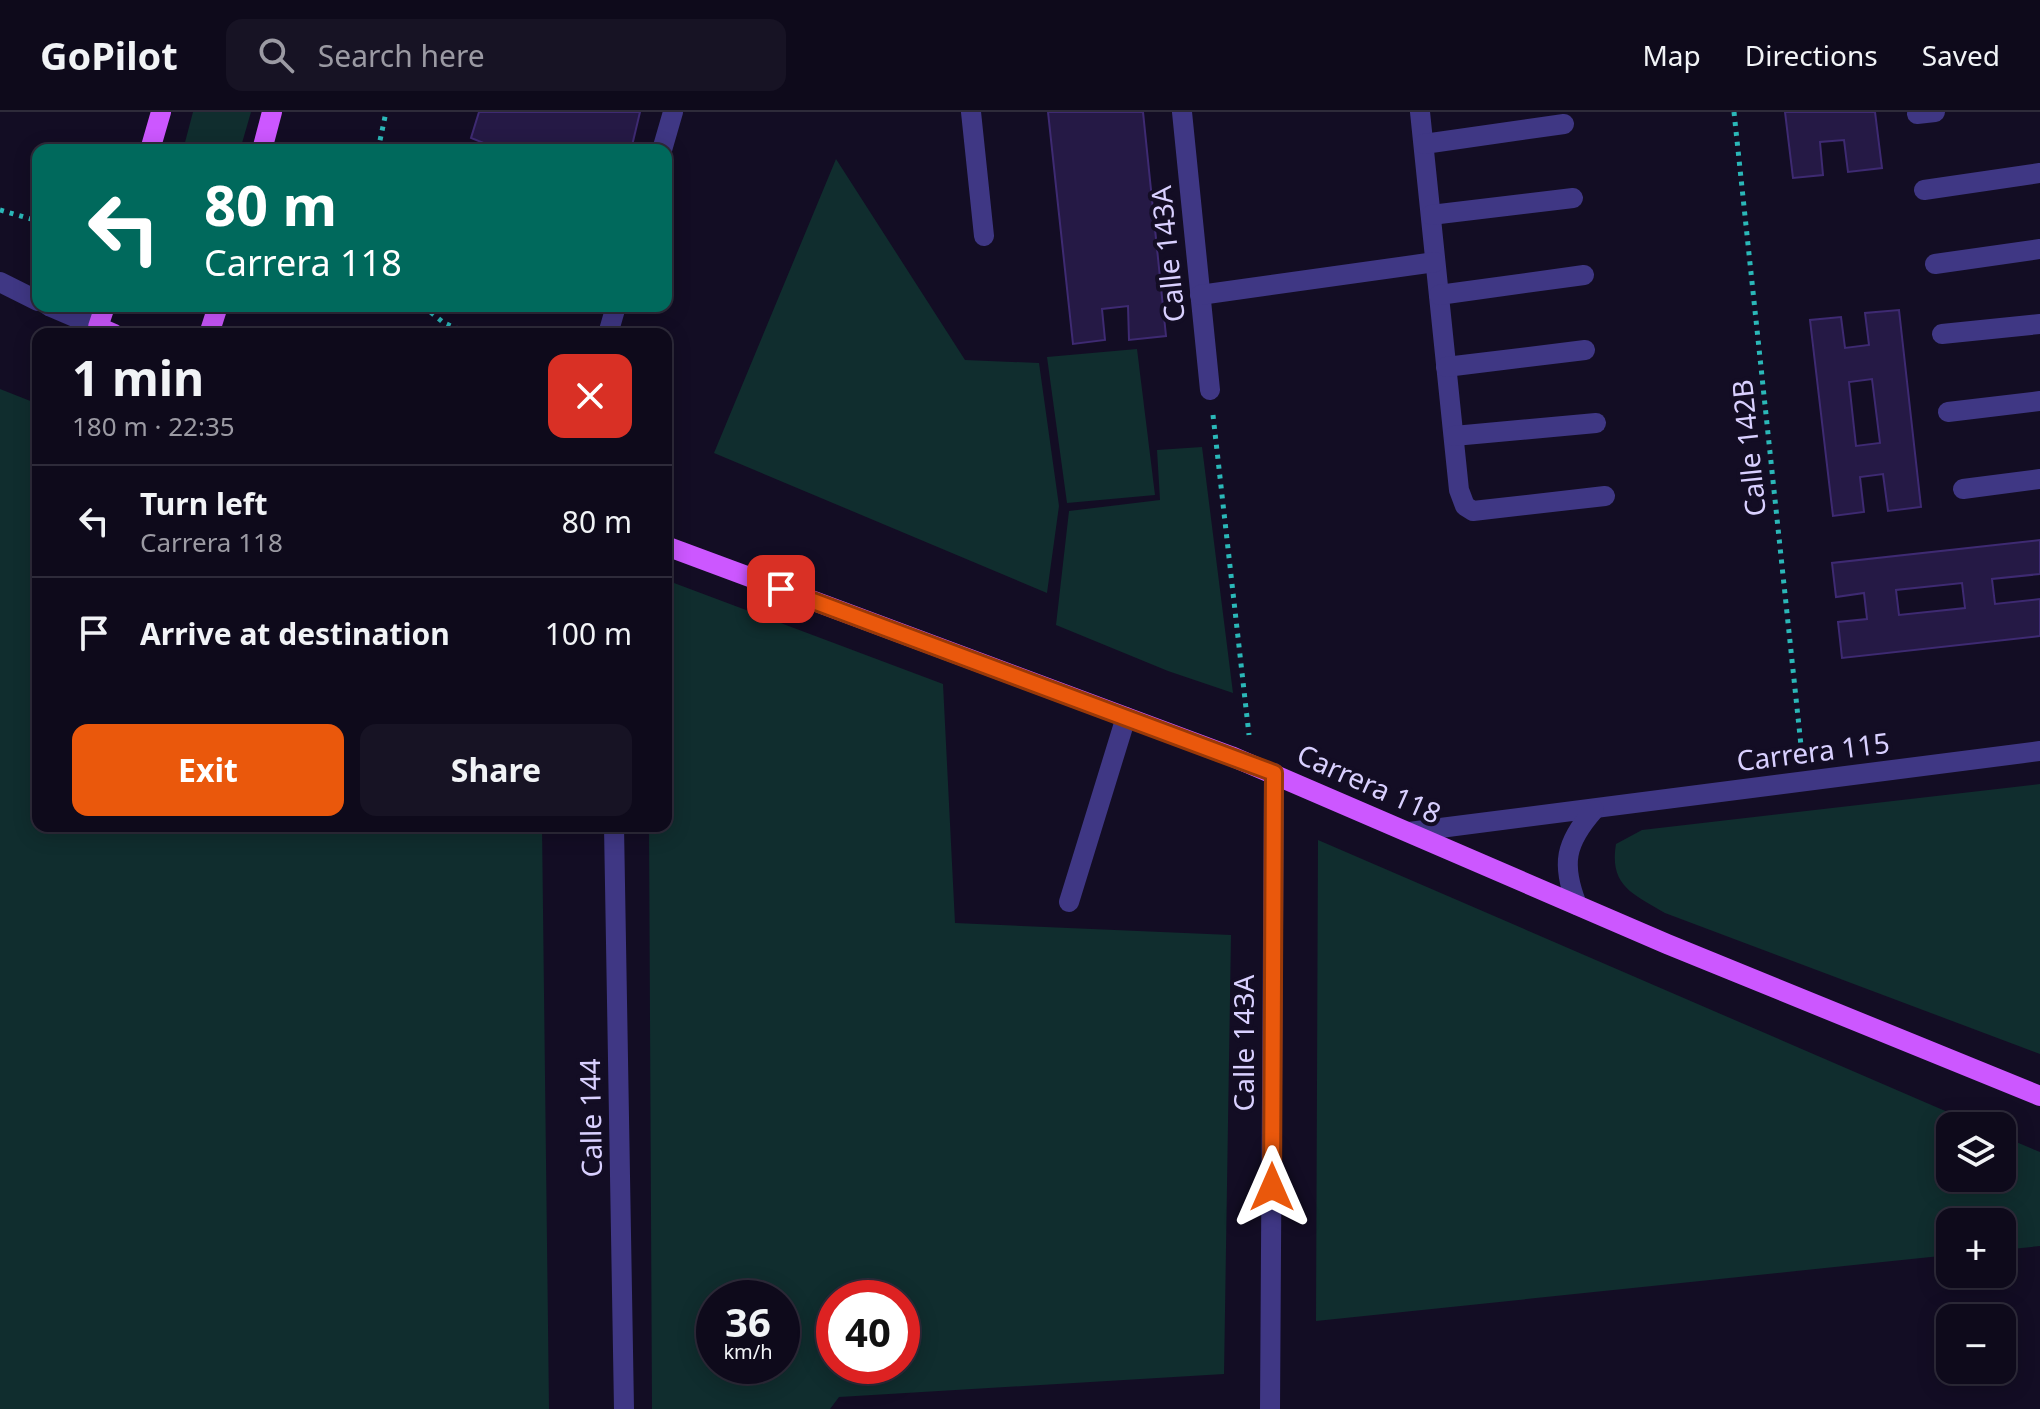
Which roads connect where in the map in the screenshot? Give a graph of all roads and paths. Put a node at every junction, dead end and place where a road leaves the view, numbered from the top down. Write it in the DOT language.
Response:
graph roads {
  1 [pos="161,112"];
  2 [pos="272,112"];
  3 [pos="386,112"];
  4 [pos="673,112"];
  5 [pos="971,112"];
  6 [pos="1182,112"];
  7 [pos="1420,112"];
  8 [pos="1734,112"];
  9 [pos="1564,124"];
  10 [pos="152,144"];
  11 [pos="264,144"];
  12 [pos="379,144"];
  13 [pos="664,144"];
  14 [pos="1424,144"];
  15 [pos="2040,173"];
  16 [pos="1924,190"];
  17 [pos="1573,198"];
  18 [pos="0,210"];
  19 [pos="1431,215"];
  20 [pos="32,219"];
  21 [pos="984,236"];
  22 [pos="2040,249"];
  23 [pos="1435,262"];
  24 [pos="1935,264"];
  25 [pos="1584,275"];
  26 [pos="0,282"];
  27 [pos="1200,295"];
  28 [pos="1439,295"];
  29 [pos="32,298"];
  30 [pos="63,312"];
  31 [pos="430,312"];
  32 [pos="2040,324"];
  33 [pos="101,328"];
  34 [pos="456,328"];
  35 [pos="1942,334"];
  36 [pos="1585,350"];
  37 [pos="1446,367"];
  38 [pos="1210,390"];
  39 [pos="2040,401"];
  40 [pos="1948,412"];
  41 [pos="1596,423"];
  42 [pos="1454,436"];
  43 [pos="2040,479"];
  44 [pos="1963,489"];
  45 [pos="1605,496"];
  46 [pos="672,548"];
  47 [pos="1126,717"];
  48 [pos="2040,751"];
  49 [pos="1253,765"];
  50 [pos="1274,773"];
  51 [pos="1804,781"];
  52 [pos="1594,810"];
  53 [pos="614,832"];
  54 [pos="1409,832"];
  55 [pos="1069,902"];
  56 [pos="1577,905"];
  57 [pos="2040,1096"];
  58 [pos="624,1409"];
  59 [pos="1270,1409"];
  1 -- 10 [label="main road"];
  2 -- 11 [label="main road"];
  3 -- 12 [label="path"];
  4 -- 13 [label="street"];
  5 -- 21 [label="street"];
  6 -- 27 [label="street, Calle 143A"];
  7 -- 14 [label="street"];
  8 -- 51 [label="path, Calle 142B"];
  9 -- 14 [label="street"];
  14 -- 19 [label="street"];
  15 -- 16 [label="street"];
  17 -- 19 [label="street"];
  18 -- 20 [label="path"];
  19 -- 23 [label="street"];
  22 -- 24 [label="street"];
  23 -- 27 [label="street"];
  23 -- 28 [label="street"];
  25 -- 28 [label="street"];
  26 -- 29 [label="street"];
  27 -- 38 [label="street, Calle 143A"];
  28 -- 37 [label="street"];
  30 -- 33 [label="street"];
  31 -- 34 [label="path"];
  32 -- 35 [label="street"];
  36 -- 37 [label="street"];
  37 -- 42 [label="street"];
  38 -- 49 [label="path"];
  39 -- 40 [label="street"];
  41 -- 42 [label="street"];
  42 -- 45 [label="street"];
  43 -- 44 [label="street"];
  46 -- 47 [label="main road, Carrera 118"];
  47 -- 49 [label="main road, Carrera 118"];
  47 -- 55 [label="street"];
  48 -- 51 [label="street, Carrera 115"];
  49 -- 50 [label="main road, Carrera 118"];
  50 -- 54 [label="main road, Carrera 118"];
  50 -- 59 [label="street, Calle 143A"];
  51 -- 52 [label="street, Carrera 115"];
  52 -- 54 [label="street, Carrera 115"];
  52 -- 56 [label="street"];
  53 -- 58 [label="street, Calle 144"];
  54 -- 56 [label="main road, Carrera 118"];
  56 -- 57 [label="main road, Carrera 118"];
}
